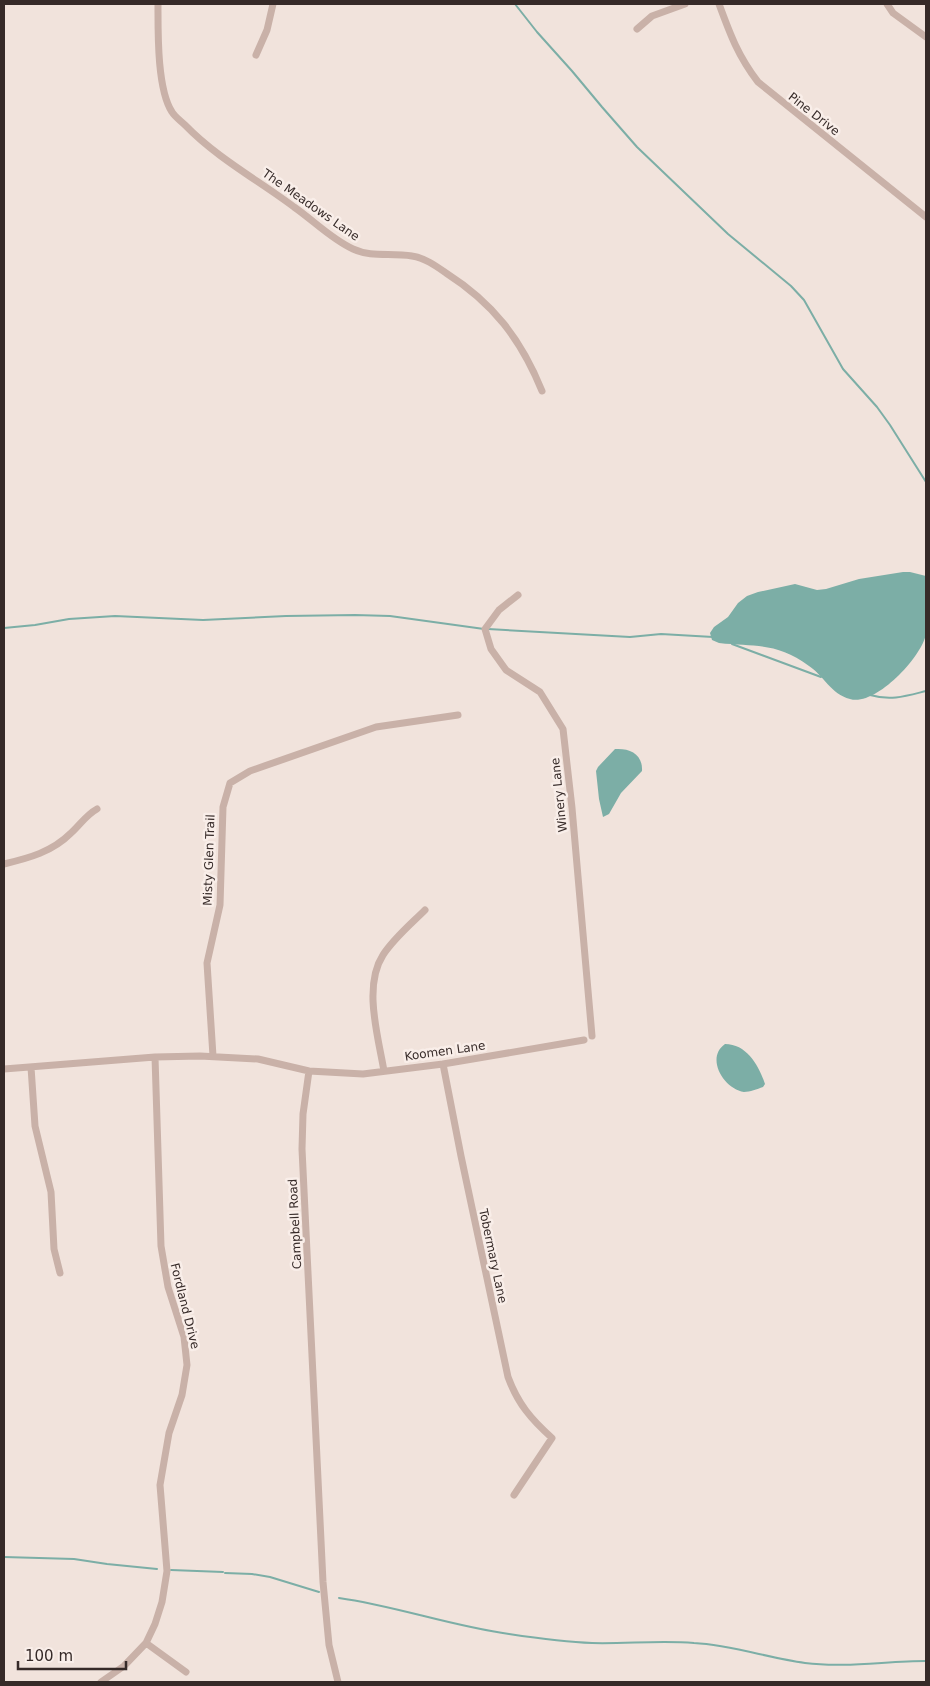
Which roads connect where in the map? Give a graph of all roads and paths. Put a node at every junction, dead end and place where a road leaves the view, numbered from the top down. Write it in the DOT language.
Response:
graph roads {
  1 [pos="158,4"];
  2 [pos="273,4"];
  3 [pos="685,4"];
  4 [pos="719,4"];
  5 [pos="887,4"];
  6 [pos="637,28"];
  7 [pos="926,37"];
  8 [pos="256,55"];
  9 [pos="926,217"];
  10 [pos="542,391"];
  11 [pos="518,595"];
  12 [pos="458,715"];
  13 [pos="97,809"];
  14 [pos="4,864"];
  15 [pos="425,910"];
  16 [pos="592,1036"];
  17 [pos="584,1040"];
  18 [pos="213,1056"];
  19 [pos="155,1058"];
  20 [pos="444,1064"];
  21 [pos="31,1067"];
  22 [pos="4,1069"];
  23 [pos="309,1071"];
  24 [pos="384,1071"];
  25 [pos="60,1273"];
  26 [pos="514,1495"];
  27 [pos="146,1643"];
  28 [pos="186,1672"];
  29 [pos="101,1682"];
  30 [pos="338,1682"];
  1 -- 10 [label="street, The Meadows Lane"];
  2 -- 8 [label="street"];
  3 -- 6 [label="street"];
  4 -- 9 [label="street, Pine Drive"];
  5 -- 7 [label="street"];
  11 -- 16 [label="street, Winery Lane"];
  12 -- 18 [label="street, Misty Glen Trail"];
  13 -- 14 [label="street"];
  15 -- 24 [label="street"];
  17 -- 20 [label="street, Koomen Lane"];
  18 -- 19 [label="street"];
  18 -- 23 [label="street"];
  19 -- 21 [label="street"];
  19 -- 27 [label="street, Fordland Drive"];
  20 -- 24 [label="street, Koomen Lane"];
  20 -- 26 [label="street, Tobermary Lane"];
  21 -- 22 [label="street"];
  21 -- 25 [label="street"];
  23 -- 24 [label="street, Koomen Lane"];
  23 -- 30 [label="street, Campbell Road"];
  27 -- 28 [label="street"];
  27 -- 29 [label="street, Fordland Drive"];
}
